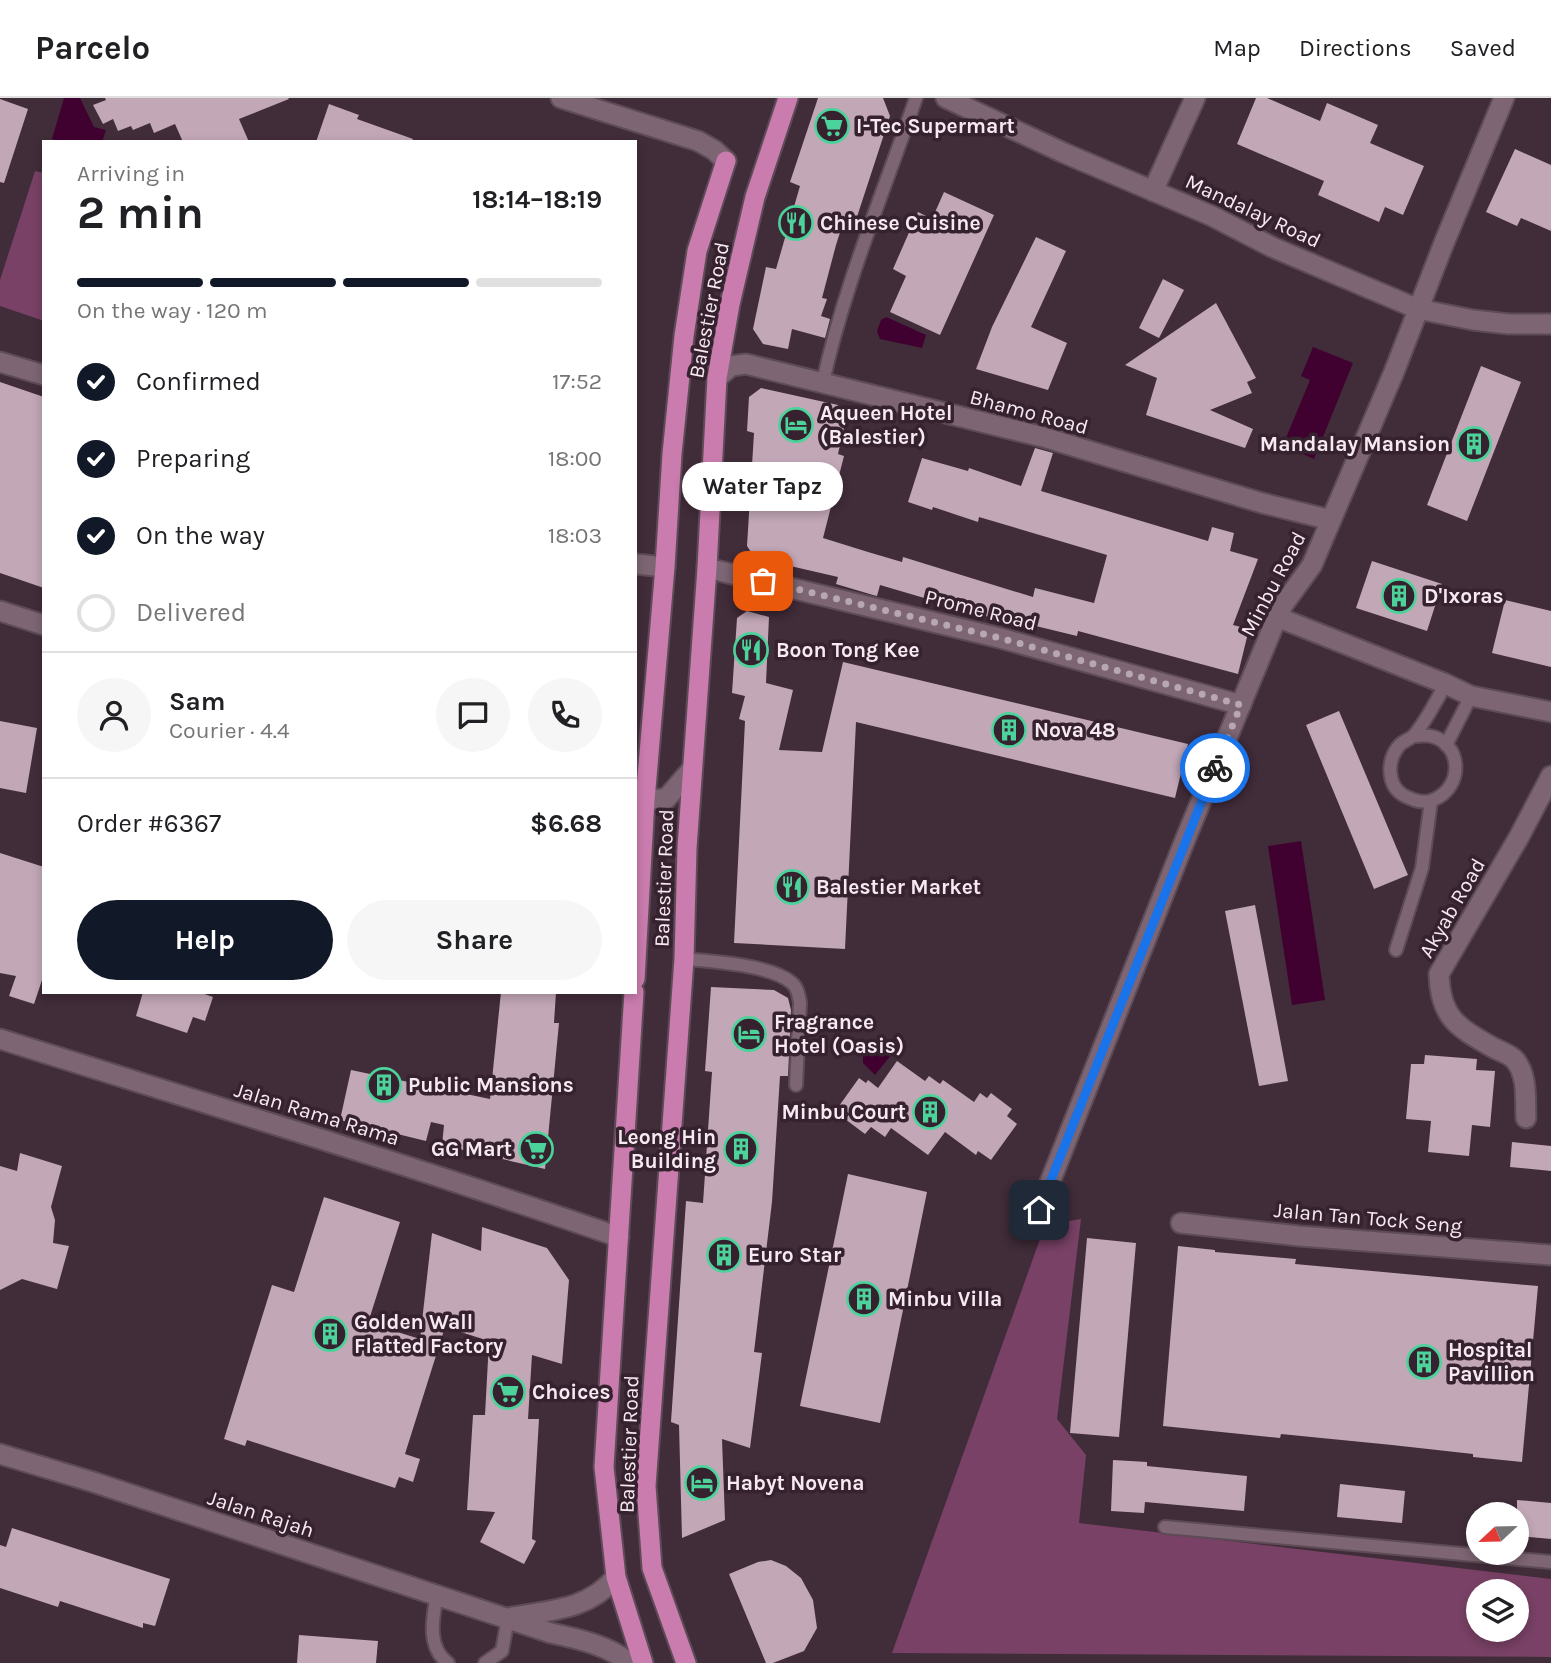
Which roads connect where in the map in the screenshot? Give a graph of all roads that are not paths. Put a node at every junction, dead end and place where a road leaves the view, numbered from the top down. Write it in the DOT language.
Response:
graph roads {
  1 [pos="561,98"];
  2 [pos="788,98"];
  3 [pos="915,98"];
  4 [pos="946,98"];
  5 [pos="1195,98"];
  6 [pos="1504,98"];
  7 [pos="726,160"];
  8 [pos="1153,191"];
  9 [pos="1418,309"];
  10 [pos="1551,324"];
  11 [pos="0,362"];
  12 [pos="42,374"];
  13 [pos="717,378"];
  14 [pos="823,382"];
  15 [pos="1331,520"];
  16 [pos="637,564"];
  17 [pos="665,567"];
  18 [pos="707,568"];
  19 [pos="0,611"];
  20 [pos="1277,617"];
  21 [pos="42,624"];
  22 [pos="1446,684"];
  23 [pos="1471,696"];
  24 [pos="1241,705"];
  25 [pos="1551,712"];
  26 [pos="1414,736"];
  27 [pos="1446,745"];
  28 [pos="692,769"];
  29 [pos="1551,776"];
  30 [pos="640,799"];
  31 [pos="1431,801"];
  32 [pos="637,907"];
  33 [pos="1396,950"];
  34 [pos="684,959"];
  35 [pos="634,994"];
  36 [pos="0,1040"];
  37 [pos="796,1085"];
  38 [pos="1525,1118"];
  39 [pos="1039,1210"];
  40 [pos="1181,1223"];
  41 [pos="619,1237"];
  42 [pos="1551,1255"];
  43 [pos="0,1454"];
  44 [pos="1165,1527"];
  45 [pos="1551,1562"];
  46 [pos="616,1577"];
  47 [pos="437,1594"];
  48 [pos="508,1618"];
  49 [pos="447,1663"];
  50 [pos="485,1663"];
  51 [pos="630,1663"];
  52 [pos="643,1663"];
  53 [pos="685,1663"];
  1 -- 7 [label="street"];
  2 -- 13 [label="main road, Balestier Road"];
  3 -- 14 [label="lane"];
  4 -- 8 [label="street, Mandalay Road"];
  5 -- 8 [label="street"];
  6 -- 9 [label="street, Minbu Road"];
  7 -- 17 [label="main road, Balestier Road"];
  8 -- 9 [label="street, Mandalay Road"];
  9 -- 10 [label="street, Mandalay Road"];
  9 -- 15 [label="street, Minbu Road"];
  11 -- 12 [label="street"];
  13 -- 14 [label="street, Bhamo Road"];
  13 -- 18 [label="main road, Balestier Road"];
  14 -- 15 [label="street, Bhamo Road"];
  15 -- 20 [label="street, Minbu Road"];
  16 -- 17 [label="street"];
  17 -- 30 [label="main road, Balestier Road"];
  18 -- 24 [label="street, Prome Road"];
  18 -- 28 [label="main road, Balestier Road"];
  19 -- 21 [label="street"];
  20 -- 22 [label="street"];
  20 -- 24 [label="street, Minbu Road"];
  22 -- 23 [label="street"];
  22 -- 26 [label="lane"];
  23 -- 25 [label="street"];
  23 -- 27 [label="lane"];
  24 -- 39 [label="street, Minbu Road"];
  26 -- 27 [label="lane"];
  26 -- 31 [label="lane"];
  27 -- 31 [label="lane"];
  28 -- 30 [label="street"];
  28 -- 34 [label="main road, Balestier Road"];
  29 -- 38 [label="street, Akyab Road"];
  30 -- 32 [label="main road, Balestier Road"];
  31 -- 33 [label="lane"];
  34 -- 37 [label="lane"];
  34 -- 53 [label="main road, Balestier Road"];
  35 -- 41 [label="main road, Balestier Road"];
  36 -- 41 [label="street, Jalan Rama Rama"];
  40 -- 42 [label="street, Jalan Tan Tock Seng"];
  41 -- 46 [label="main road, Balestier Road"];
  43 -- 47 [label="street, Jalan Rajah"];
  44 -- 45 [label="lane"];
  46 -- 48 [label="street, Jalan Rajah"];
  46 -- 52 [label="main road, Balestier Road"];
  47 -- 48 [label="street, Jalan Rajah"];
  47 -- 49 [label="lane"];
  48 -- 50 [label="lane"];
  48 -- 51 [label="street, Jalan Rajah"];
}
